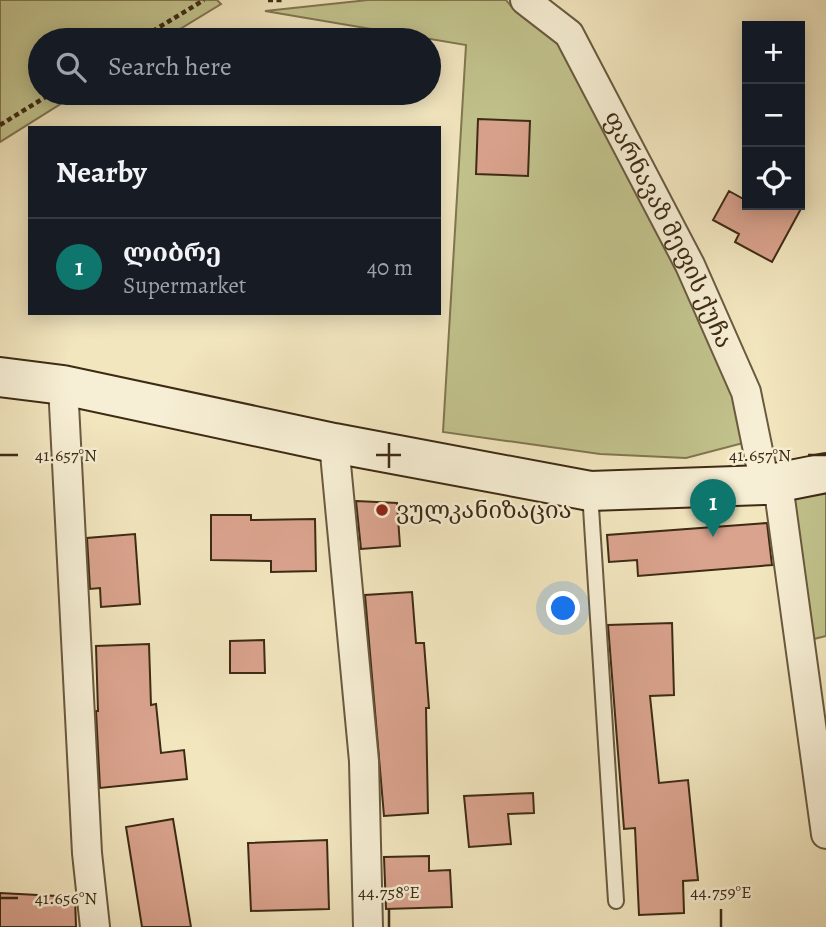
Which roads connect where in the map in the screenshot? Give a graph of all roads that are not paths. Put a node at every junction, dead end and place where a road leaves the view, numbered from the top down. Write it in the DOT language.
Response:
graph roads {
  1 [pos="525,0"];
  2 [pos="0,377"];
  3 [pos="63,385"];
  4 [pos="334,443"];
  5 [pos="826,473"];
  6 [pos="772,484"];
  7 [pos="590,491"];
  8 [pos="826,834"];
  9 [pos="616,901"];
  10 [pos="95,927"];
  11 [pos="368,927"];
  1 -- 6 [label="street, ფარნავაზ მეფის ქუჩა"];
  2 -- 3 [label="main road"];
  3 -- 4 [label="main road"];
  3 -- 10 [label="street"];
  4 -- 7 [label="main road"];
  4 -- 11 [label="street"];
  5 -- 6 [label="main road"];
  6 -- 7 [label="main road"];
  6 -- 8 [label="street, ფარნავაზ მეფის ქუჩა"];
  7 -- 9 [label="lane"];
}
